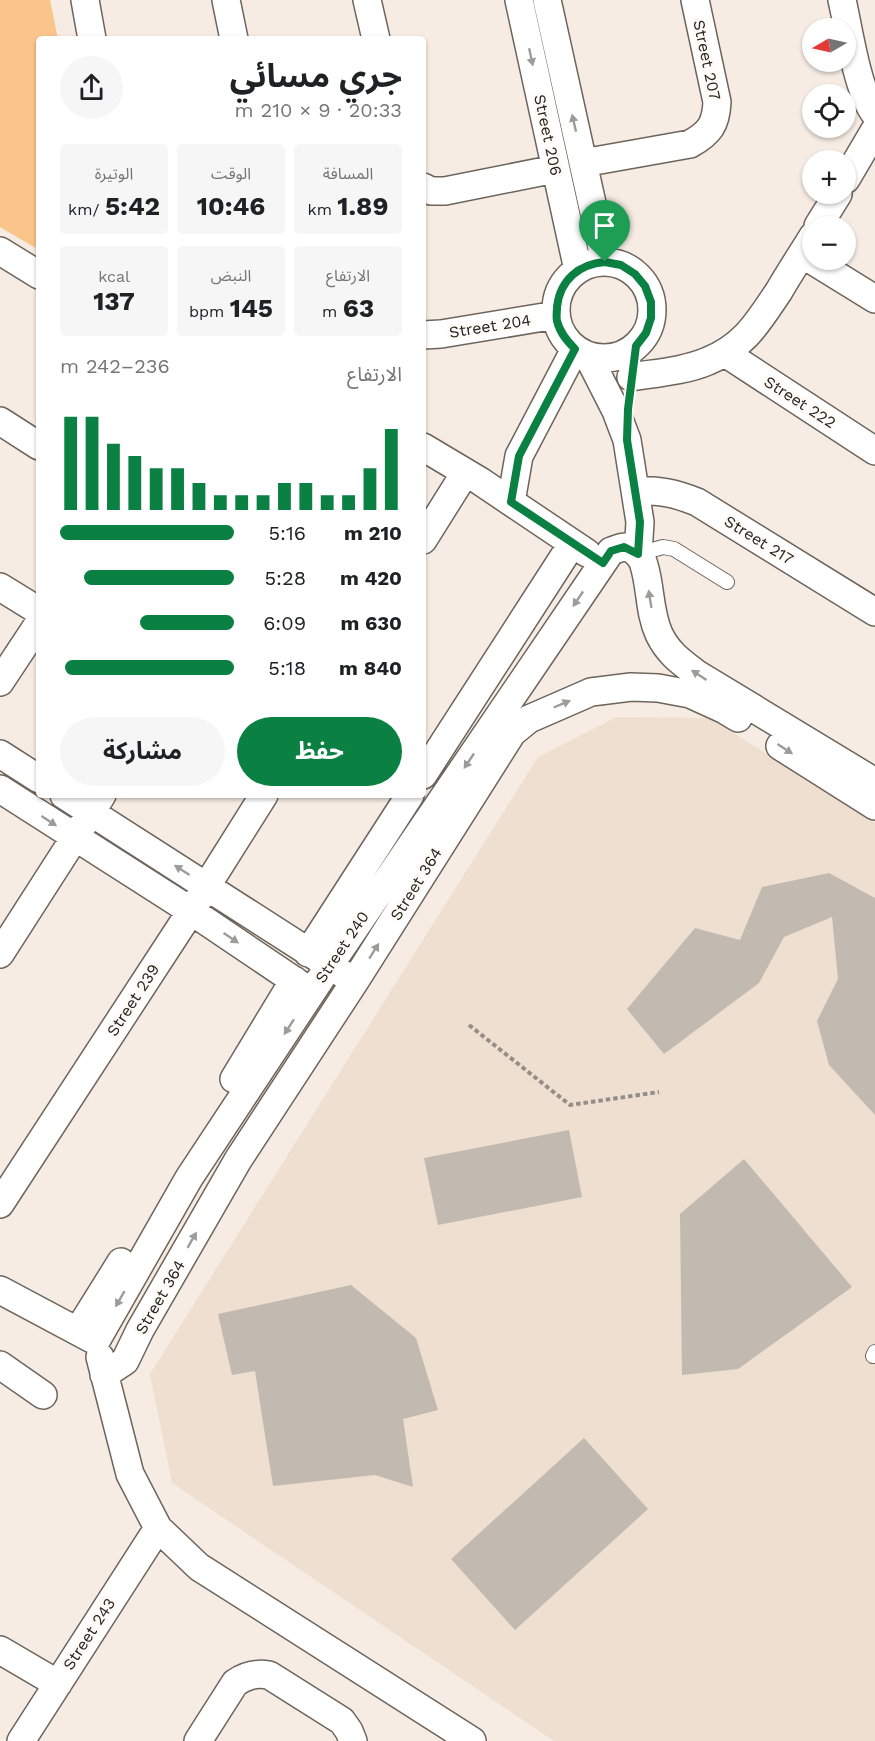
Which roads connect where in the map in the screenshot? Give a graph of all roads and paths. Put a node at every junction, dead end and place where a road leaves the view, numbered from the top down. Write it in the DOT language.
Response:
graph roads {
  1 [pos="85,0"];
  2 [pos="226,0"];
  3 [pos="367,0"];
  4 [pos="519,0"];
  5 [pos="547,0"];
  6 [pos="695,0"];
  7 [pos="842,0"];
  8 [pos="91,36"];
  9 [pos="233,36"];
  10 [pos="375,36"];
  11 [pos="875,114"];
  12 [pos="875,130"];
  13 [pos="856,162"];
  14 [pos="583,163"];
  15 [pos="555,169"];
  16 [pos="426,188"];
  17 [pos="0,251"];
  18 [pos="802,254"];
  19 [pos="605,262"];
  20 [pos="578,270"];
  21 [pos="839,270"];
  22 [pos="36,273"];
  23 [pos="875,299"];
  24 [pos="556,315"];
  25 [pos="426,334"];
  26 [pos="636,346"];
  27 [pos="582,353"];
  28 [pos="725,353"];
  29 [pos="631,377"];
  30 [pos="0,421"];
  31 [pos="627,440"];
  32 [pos="36,444"];
  33 [pos="426,449"];
  34 [pos="875,452"];
  35 [pos="465,473"];
  36 [pos="636,491"];
  37 [pos="511,502"];
  38 [pos="426,535"];
  39 [pos="572,544"];
  40 [pos="638,554"];
  41 [pos="607,557"];
  42 [pos="728,582"];
  43 [pos="0,587"];
  44 [pos="36,609"];
  45 [pos="875,612"];
  46 [pos="36,628"];
  47 [pos="0,682"];
  48 [pos="0,754"];
  49 [pos="426,770"];
  50 [pos="36,777"];
  51 [pos="875,782"];
  52 [pos="0,789"];
  53 [pos="75,798"];
  54 [pos="262,798"];
  55 [pos="408,798"];
  56 [pos="97,804"];
  57 [pos="875,806"];
  58 [pos="75,838"];
  59 [pos="207,886"];
  60 [pos="192,911"];
  61 [pos="0,954"];
  62 [pos="319,959"];
  63 [pos="355,981"];
  64 [pos="303,986"];
  65 [pos="338,1007"];
  66 [pos="469,1025"];
  67 [pos="659,1092"];
  68 [pos="0,1204"];
  69 [pos="0,1290"];
  70 [pos="87,1336"];
  71 [pos="0,1365"];
  72 [pos="104,1375"];
  73 [pos="43,1395"];
  74 [pos="158,1528"];
  75 [pos="0,1650"];
  76 [pos="58,1684"];
  77 [pos="21,1741"];
  78 [pos="198,1741"];
  79 [pos="353,1741"];
  80 [pos="472,1741"];
  1 -- 8 [label="street"];
  2 -- 9 [label="street"];
  3 -- 10 [label="street"];
  4 -- 15 [label="street, Street 206, one-way"];
  14 -- 5 [label="street, Street 206, one-way"];
  6 -- 14 [label="street, Street 207"];
  7 -- 11 [label="street"];
  12 -- 13 [label="street"];
  14 -- 19 [label="street, Street 206"];
  15 -- 16 [label="street"];
  15 -- 20 [label="street, Street 206"];
  17 -- 22 [label="street"];
  18 -- 28 [label="street"];
  19 -- 20 [label="street"];
  19 -- 26 [label="street"];
  20 -- 24 [label="street"];
  21 -- 23 [label="street"];
  24 -- 25 [label="street, Street 204"];
  24 -- 27 [label="street"];
  26 -- 27 [label="street"];
  26 -- 29 [label="street"];
  27 -- 31 [label="street"];
  27 -- 37 [label="street"];
  28 -- 29 [label="street"];
  28 -- 34 [label="street, Street 222"];
  29 -- 31 [label="street"];
  30 -- 32 [label="street"];
  31 -- 36 [label="street"];
  33 -- 35 [label="street"];
  35 -- 37 [label="street"];
  35 -- 38 [label="street"];
  36 -- 40 [label="street"];
  36 -- 45 [label="street, Street 217"];
  37 -- 39 [label="street"];
  39 -- 41 [label="street"];
  39 -- 49 [label="street"];
  40 -- 41 [label="street"];
  40 -- 42 [label="lane"];
  51 -- 40 [label="street, one-way"];
  41 -- 62 [label="street, Street 240, one-way"];
  43 -- 44 [label="street"];
  46 -- 47 [label="street"];
  48 -- 50 [label="street"];
  52 -- 58 [label="street, one-way"];
  53 -- 56 [label="street"];
  54 -- 59 [label="street, Street 239"];
  55 -- 62 [label="street"];
  56 -- 58 [label="street"];
  59 -- 56 [label="street, one-way"];
  63 -- 57 [label="street, Street 364, one-way"];
  58 -- 60 [label="street"];
  58 -- 61 [label="street"];
  59 -- 60 [label="street, Street 239"];
  59 -- 62 [label="street"];
  60 -- 64 [label="street, one-way"];
  60 -- 68 [label="street, Street 239"];
  62 -- 63 [label="street"];
  62 -- 64 [label="street, Street 240"];
  63 -- 65 [label="street, Street 364"];
  64 -- 65 [label="street"];
  64 -- 70 [label="street, Street 240"];
  72 -- 65 [label="street, Street 364, one-way"];
  66 -- 67 [label="path"];
  69 -- 70 [label="street"];
  70 -- 72 [label="street"];
  71 -- 73 [label="street"];
  72 -- 74 [label="street"];
  74 -- 76 [label="street, Street 243"];
  74 -- 80 [label="street"];
  75 -- 76 [label="street"];
  76 -- 77 [label="street, Street 243"];
  78 -- 79 [label="street"];
}
